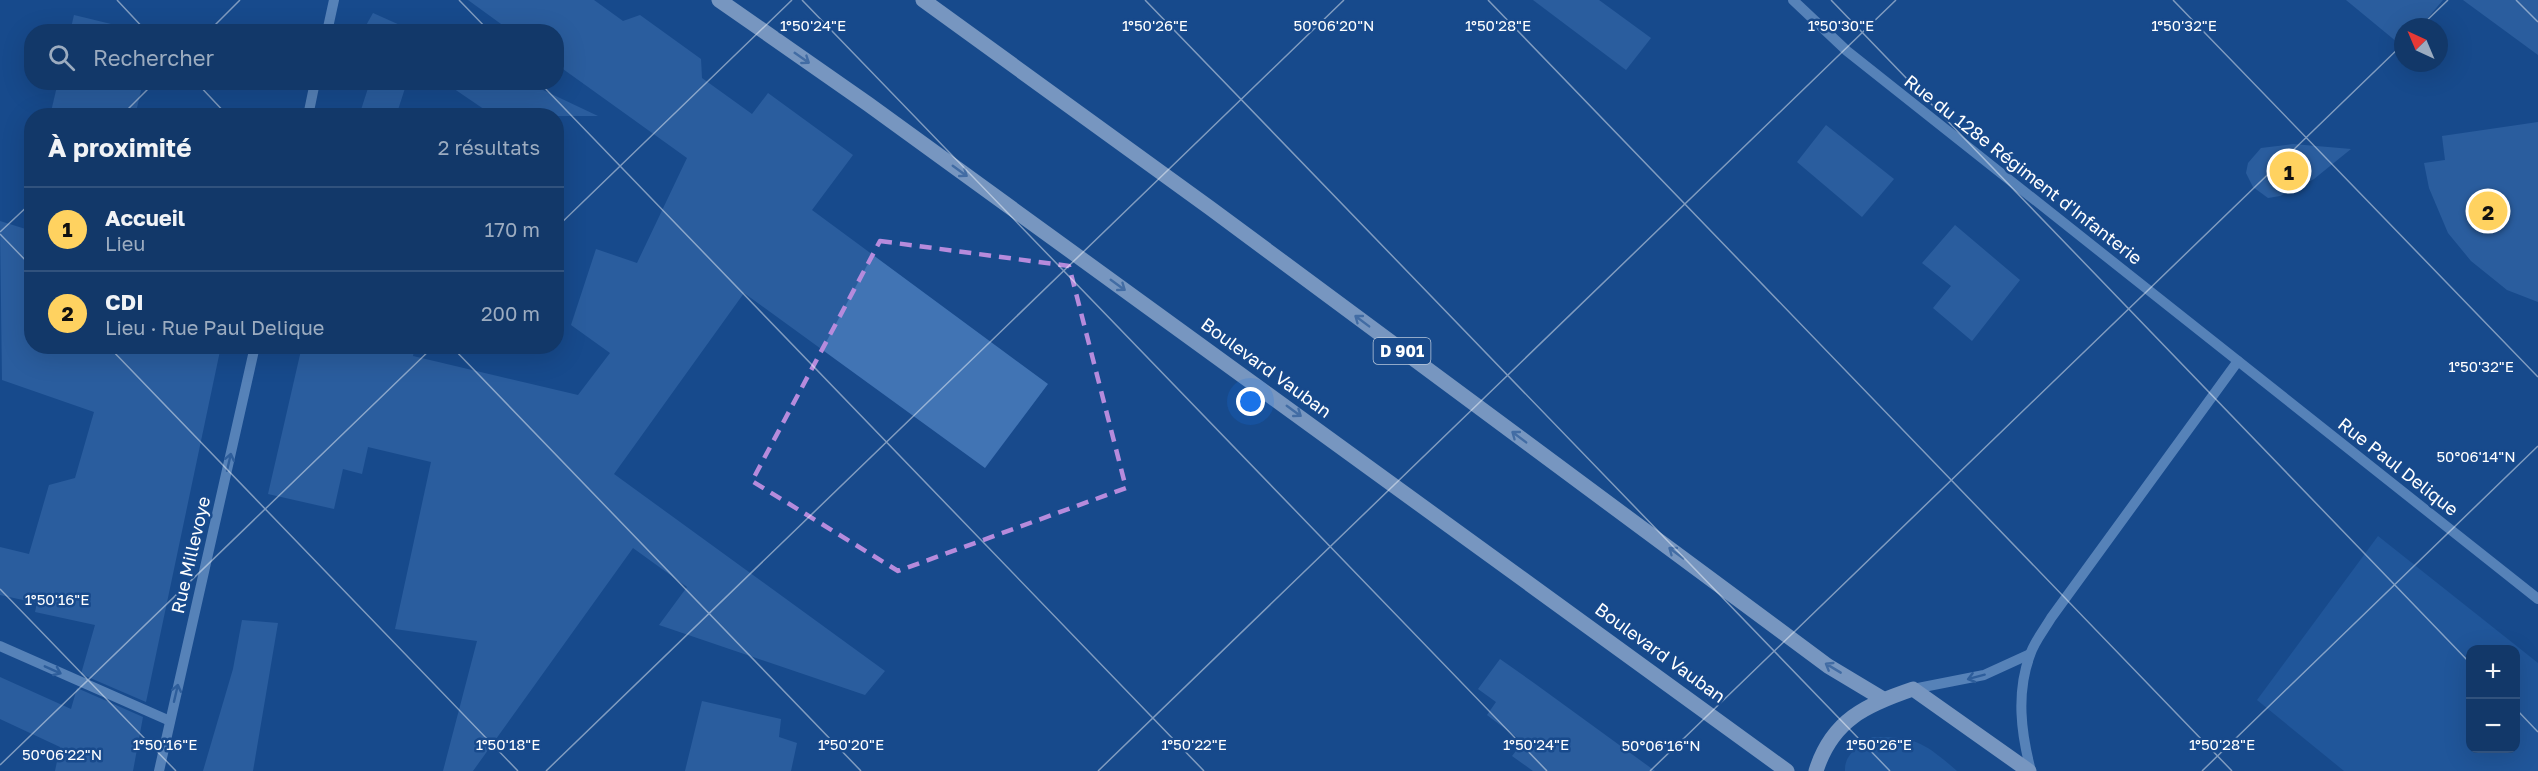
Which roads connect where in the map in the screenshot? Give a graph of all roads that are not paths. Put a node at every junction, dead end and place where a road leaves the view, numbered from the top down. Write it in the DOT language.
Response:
graph roads {
  1 [pos="334,0"];
  2 [pos="719,0"];
  3 [pos="923,0"];
  4 [pos="1793,0"];
  5 [pos="329,24"];
  6 [pos="313,90"];
  7 [pos="310,108"];
  8 [pos="253,354"];
  9 [pos="2238,361"];
  10 [pos="2538,598"];
  11 [pos="0,646"];
  12 [pos="2030,654"];
  13 [pos="1913,689"];
  14 [pos="1883,699"];
  15 [pos="170,721"];
  16 [pos="159,771"];
  17 [pos="1787,771"];
  18 [pos="1816,771"];
  19 [pos="2030,771"];
  1 -- 5 [label="street"];
  2 -- 17 [label="main road, Boulevard Vauban, one-way"];
  14 -- 3 [label="main road, D 901, one-way"];
  4 -- 9 [label="street, Rue du 128e Régiment d'Infanterie"];
  6 -- 7 [label="street"];
  15 -- 8 [label="street, Rue Millevoye, one-way"];
  9 -- 10 [label="street, Rue Paul Delique"];
  9 -- 12 [label="street"];
  11 -- 15 [label="street, one-way"];
  12 -- 13 [label="street, one-way"];
  12 -- 19 [label="street"];
  13 -- 14 [label="main road"];
  13 -- 19 [label="main road"];
  14 -- 18 [label="main road"];
  15 -- 16 [label="street, Rue Millevoye"];
}
